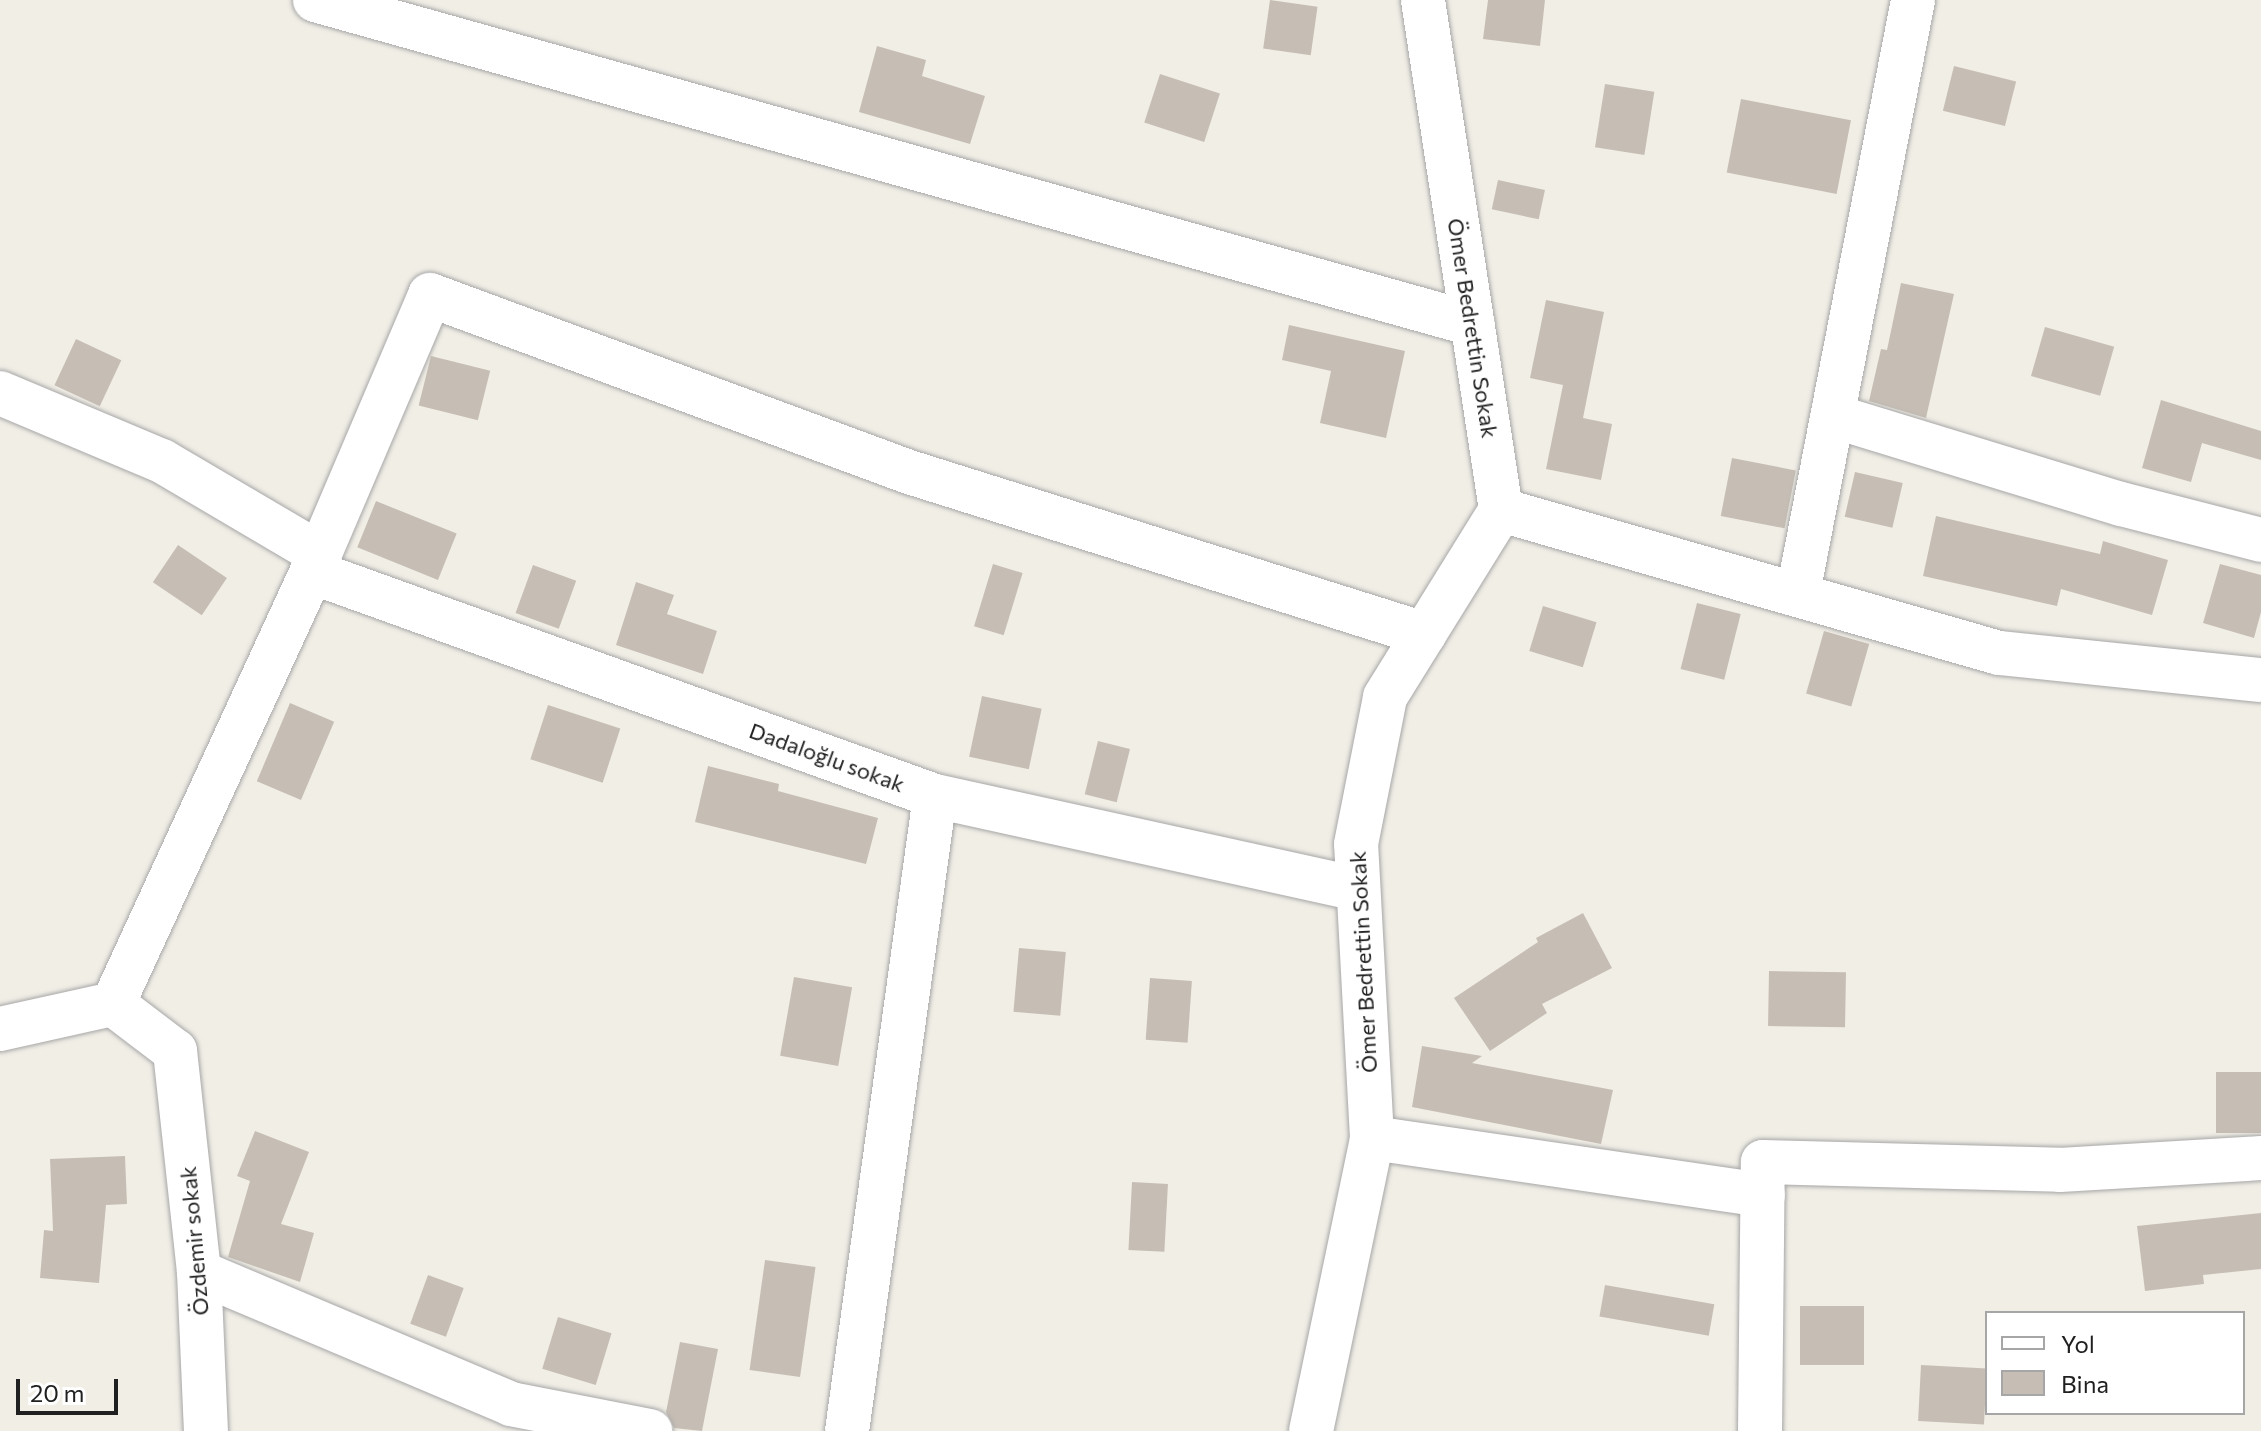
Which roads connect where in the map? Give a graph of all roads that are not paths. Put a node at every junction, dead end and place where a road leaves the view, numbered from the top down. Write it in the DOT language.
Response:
graph roads {
  1 [pos="315,0"];
  2 [pos="1423,0"];
  3 [pos="1913,0"];
  4 [pos="1472,324"];
  5 [pos="0,393"];
  6 [pos="1833,416"];
  7 [pos="1501,510"];
  8 [pos="2261,540"];
  9 [pos="316,563"];
  10 [pos="1798,593"];
  11 [pos="1424,634"];
  12 [pos="2261,680"];
  13 [pos="935,796"];
  14 [pos="1358,889"];
  15 [pos="113,1004"];
  16 [pos="0,1029"];
  17 [pos="1372,1138"];
  18 [pos="2261,1158"];
  19 [pos="1763,1195"];
  20 [pos="199,1272"];
  21 [pos="510,1418"];
  22 [pos="206,1431"];
  23 [pos="650,1431"];
  24 [pos="847,1431"];
  25 [pos="1311,1431"];
  26 [pos="1760,1431"];
  1 -- 4 [label="street"];
  2 -- 4 [label="street, Ömer Bedrettin Sokak"];
  3 -- 6 [label="street"];
  4 -- 7 [label="street, Ömer Bedrettin Sokak"];
  5 -- 9 [label="street, Dadaloğlu sokak"];
  6 -- 8 [label="street"];
  6 -- 10 [label="street"];
  7 -- 10 [label="street"];
  7 -- 11 [label="street, Ömer Bedrettin Sokak"];
  9 -- 11 [label="street"];
  9 -- 13 [label="street, Dadaloğlu sokak"];
  9 -- 15 [label="street"];
  10 -- 12 [label="street"];
  11 -- 14 [label="street, Ömer Bedrettin Sokak"];
  13 -- 14 [label="street, Dadaloğlu sokak"];
  13 -- 24 [label="street"];
  14 -- 17 [label="street, Ömer Bedrettin Sokak"];
  15 -- 16 [label="street"];
  15 -- 20 [label="street, Özdemir sokak"];
  17 -- 19 [label="street"];
  17 -- 25 [label="street, Ömer Bedrettin Sokak"];
  18 -- 19 [label="street"];
  19 -- 26 [label="street"];
  20 -- 21 [label="street"];
  20 -- 22 [label="street, Özdemir sokak"];
  21 -- 23 [label="street"];
}
